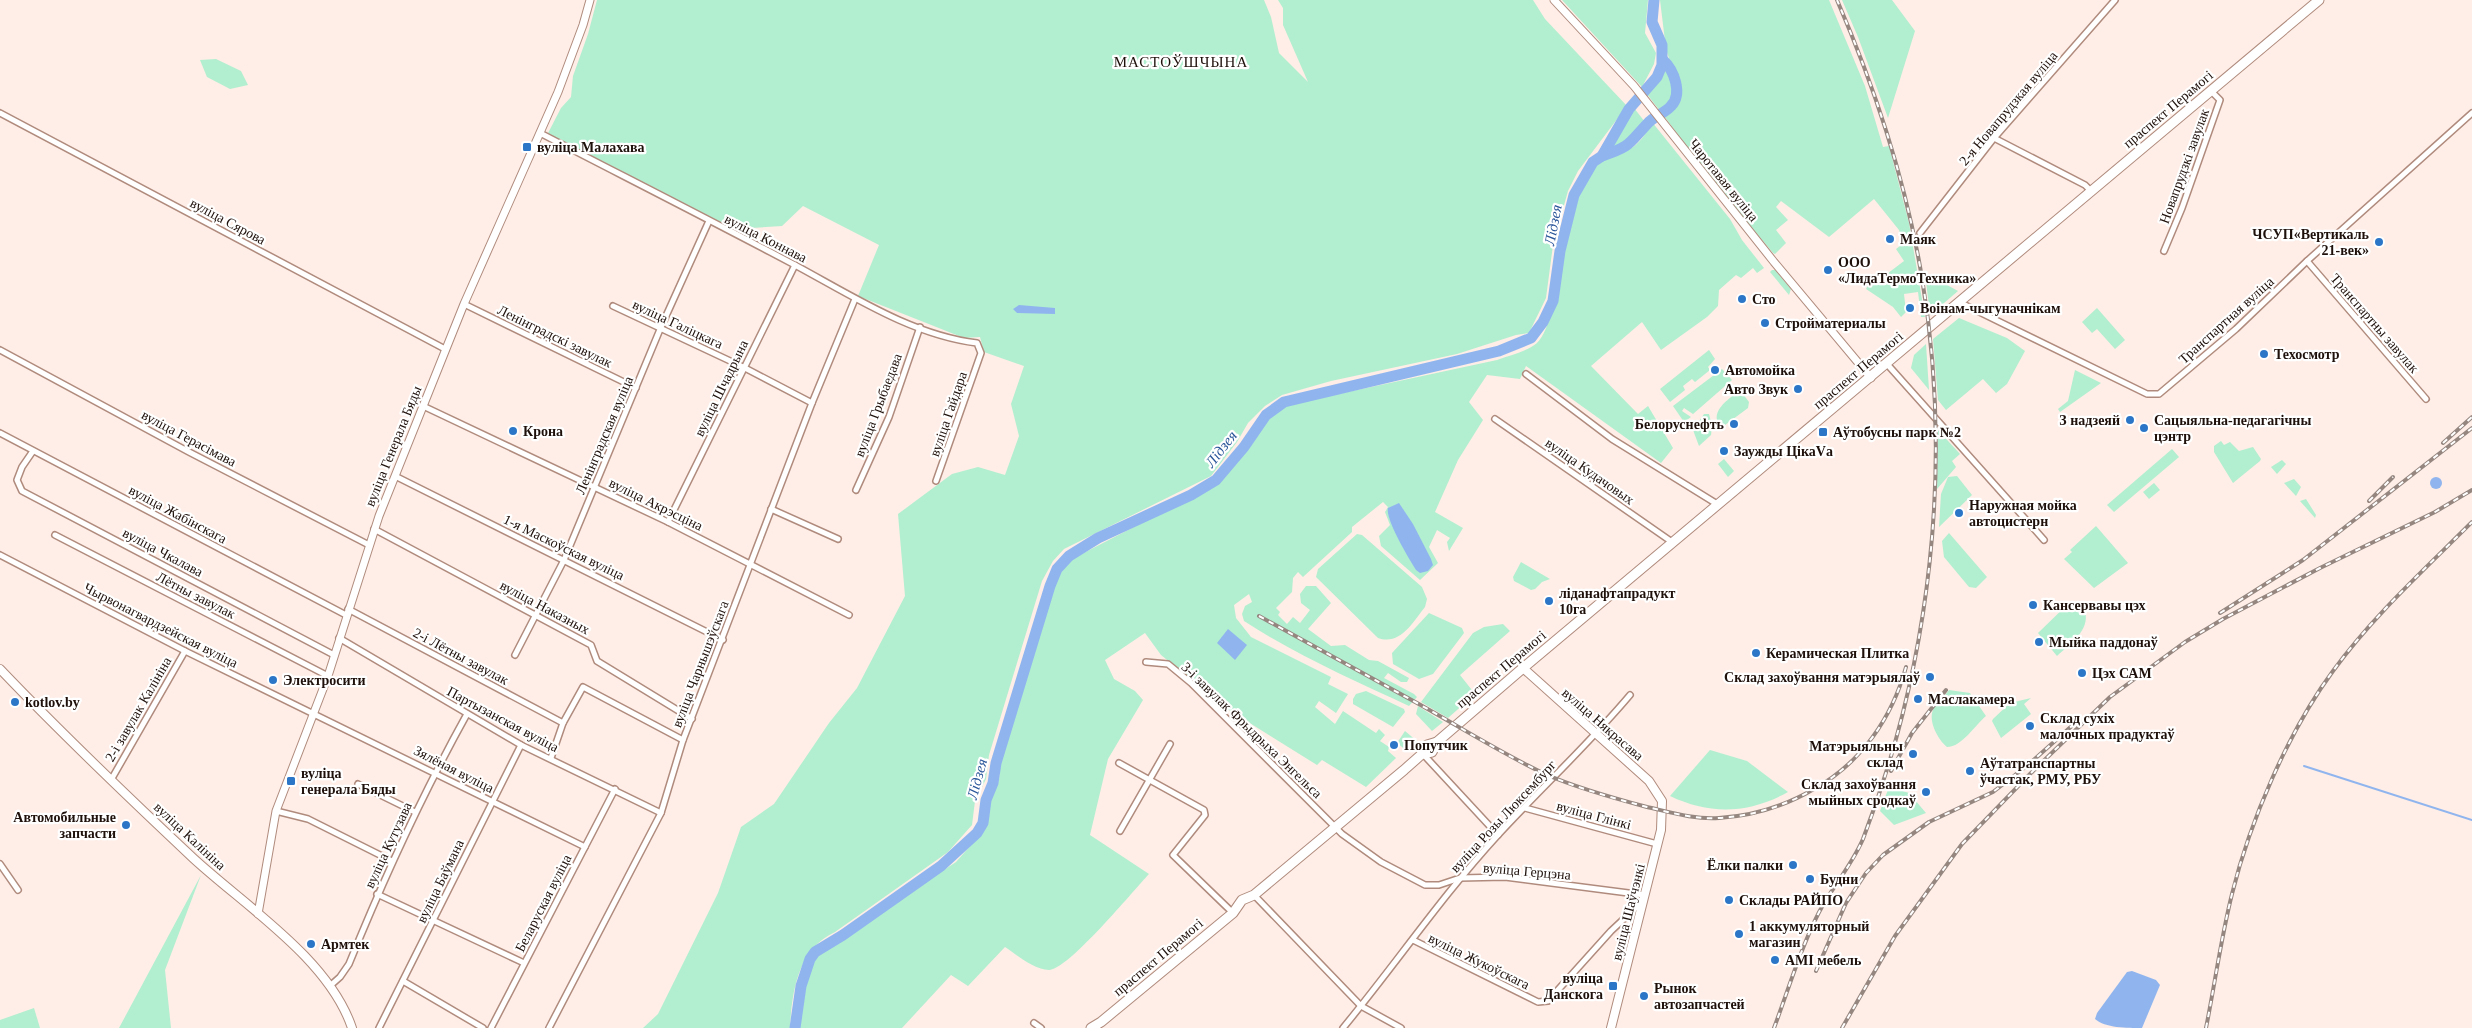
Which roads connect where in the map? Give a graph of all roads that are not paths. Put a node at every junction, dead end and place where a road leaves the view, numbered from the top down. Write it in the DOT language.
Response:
graph roads {
  1 [pos="590,0"];
  2 [pos="1554,0"];
  3 [pos="2115,0"];
  4 [pos="2319,0"];
  5 [pos="2210,91"];
  6 [pos="0,113"];
  7 [pos="2472,113"];
  8 [pos="540,133"];
  9 [pos="1994,138"];
  10 [pos="2091,191"];
  11 [pos="709,221"];
  12 [pos="1920,233"];
  13 [pos="2164,251"];
  14 [pos="2307,261"];
  15 [pos="795,265"];
  16 [pos="855,299"];
  17 [pos="1959,302"];
  18 [pos="464,304"];
  19 [pos="613,306"];
  20 [pos="661,327"];
  21 [pos="920,327"];
  22 [pos="446,348"];
  23 [pos="0,350"];
  24 [pos="982,353"];
  25 [pos="1887,364"];
  26 [pos="743,367"];
  27 [pos="1526,374"];
  28 [pos="1871,378"];
  29 [pos="636,388"];
  30 [pos="2426,400"];
  31 [pos="812,403"];
  32 [pos="423,406"];
  33 [pos="1495,419"];
  34 [pos="0,433"];
  35 [pos="33,451"];
  36 [pos="395,476"];
  37 [pos="936,482"];
  38 [pos="594,487"];
  39 [pos="856,490"];
  40 [pos="1717,504"];
  41 [pos="772,509"];
  42 [pos="668,522"];
  43 [pos="374,529"];
  44 [pos="55,535"];
  45 [pos="838,539"];
  46 [pos="2044,540"];
  47 [pos="1672,542"];
  48 [pos="369,545"];
  49 [pos="0,554"];
  50 [pos="564,560"];
  51 [pos="750,565"];
  52 [pos="347,612"];
  53 [pos="536,615"];
  54 [pos="849,615"];
  55 [pos="339,638"];
  56 [pos="723,640"];
  57 [pos="186,651"];
  58 [pos="334,655"];
  59 [pos="515,655"];
  60 [pos="1146,662"];
  61 [pos="1523,668"];
  62 [pos="0,669"];
  63 [pos="328,676"];
  64 [pos="1630,695"];
  65 [pos="314,712"];
  66 [pos="466,714"];
  67 [pos="692,718"];
  68 [pos="563,723"];
  69 [pos="1597,735"];
  70 [pos="683,740"];
  71 [pos="1170,744"];
  72 [pos="521,745"];
  73 [pos="1422,754"];
  74 [pos="551,758"];
  75 [pos="1119,763"];
  76 [pos="435,771"];
  77 [pos="1149,779"];
  78 [pos="112,780"];
  79 [pos="358,784"];
  80 [pos="615,789"];
  81 [pos="492,801"];
  82 [pos="1662,801"];
  83 [pos="1525,808"];
  84 [pos="276,811"];
  85 [pos="416,812"];
  86 [pos="661,813"];
  87 [pos="1335,827"];
  88 [pos="1120,831"];
  89 [pos="1498,835"];
  90 [pos="1657,844"];
  91 [pos="585,846"];
  92 [pos="392,860"];
  93 [pos="0,864"];
  94 [pos="1460,878"];
  95 [pos="18,890"];
  96 [pos="377,894"];
  97 [pos="1254,895"];
  98 [pos="1644,898"];
  99 [pos="1233,913"];
  100 [pos="258,914"];
  101 [pos="434,919"];
  102 [pos="1413,940"];
  103 [pos="524,963"];
  104 [pos="403,981"];
  105 [pos="331,985"];
  106 [pos="1361,1006"];
  107 [pos="1034,1023"];
  108 [pos="1098,1025"];
  109 [pos="352,1028"];
  110 [pos="379,1028"];
  111 [pos="483,1028"];
  112 [pos="491,1028"];
  113 [pos="549,1028"];
  114 [pos="1041,1028"];
  115 [pos="1091,1028"];
  116 [pos="1343,1028"];
  117 [pos="1400,1028"];
  118 [pos="1611,1028"];
  1 -- 8 [label="street, вуліца Генерала Бяды"];
  2 -- 28 [label="street, Чаротавая вуліца"];
  3 -- 9 [label="street, 2-я Новапрудзкая вуліца"];
  4 -- 5 [label="main road, праспект Перамогі"];
  5 -- 10 [label="main road, праспект Перамогі"];
  5 -- 13 [label="street, Новапрудзкі завулак"];
  6 -- 22 [label="street, вуліца Сярова"];
  7 -- 14 [label="street, Транспартная вуліца"];
  8 -- 11 [label="street, вуліца Коннава"];
  8 -- 18 [label="street, вуліца Генерала Бяды"];
  9 -- 10 [label="street"];
  9 -- 12 [label="street, 2-я Новапрудзкая вуліца"];
  10 -- 17 [label="main road, праспект Перамогі"];
  11 -- 15 [label="street, вуліца Коннава"];
  11 -- 20 [label="street, Ленінградская вуліца"];
  14 -- 17 [label="street, Транспартная вуліца"];
  14 -- 30 [label="street, Транспартны завулак"];
  15 -- 16 [label="street, вуліца Коннава"];
  15 -- 26 [label="street, вуліца Шчадрына"];
  16 -- 21 [label="street, вуліца Коннава"];
  16 -- 31 [label="street, вуліца Чарнышэўскага"];
  17 -- 25 [label="main road, праспект Перамогі"];
  18 -- 22 [label="street, вуліца Генерала Бяды"];
  18 -- 29 [label="street, Ленінградскі завулак"];
  19 -- 20 [label="street, вуліца Галіцкага"];
  20 -- 26 [label="street, вуліца Галіцкага"];
  20 -- 29 [label="street, Ленінградская вуліца"];
  21 -- 24 [label="street, вуліца Коннава"];
  21 -- 39 [label="street, вуліца Грыбаедава"];
  22 -- 32 [label="street, вуліца Генерала Бяды"];
  23 -- 48 [label="street, вуліца Герасімава"];
  24 -- 37 [label="street, вуліца Гайдара"];
  25 -- 28 [label="main road, праспект Перамогі"];
  25 -- 46 [label="street"];
  26 -- 31 [label="street, вуліца Галіцкага"];
  26 -- 42 [label="street, вуліца Шчадрына"];
  27 -- 40 [label="street"];
  28 -- 40 [label="main road, праспект Перамогі"];
  29 -- 38 [label="street, Ленінградская вуліца"];
  31 -- 41 [label="street, вуліца Чарнышэўскага"];
  32 -- 36 [label="street, вуліца Генерала Бяды"];
  32 -- 38 [label="street, вуліца Акрэсціна"];
  33 -- 47 [label="street, вуліца Кудачовых"];
  34 -- 35 [label="street, вуліца Жабінскага"];
  35 -- 52 [label="street, вуліца Жабінскага"];
  35 -- 58 [label="street, вуліца Чкалава"];
  36 -- 43 [label="street, вуліца Генерала Бяды"];
  36 -- 50 [label="street, 1-я Маскоўская вуліца"];
  38 -- 42 [label="street, вуліца Акрэсціна"];
  38 -- 50 [label="street, Ленінградская вуліца"];
  40 -- 47 [label="main road, праспект Перамогі"];
  41 -- 45 [label="street"];
  41 -- 51 [label="street, вуліца Чарнышэўскага"];
  42 -- 51 [label="street, вуліца Акрэсціна"];
  43 -- 48 [label="street, вуліца Генерала Бяды"];
  43 -- 53 [label="street, вуліца Наказных"];
  44 -- 63 [label="street, Лётны завулак"];
  47 -- 61 [label="main road, праспект Перамогі"];
  48 -- 52 [label="street, вуліца Генерала Бяды"];
  49 -- 57 [label="street, Чырвонагвардзейская вуліца"];
  50 -- 53 [label="street, Ленінградская вуліца"];
  50 -- 56 [label="street, 1-я Маскоўская вуліца"];
  51 -- 54 [label="street, вуліца Акрэсціна"];
  51 -- 56 [label="street, вуліца Чарнышэўскага"];
  52 -- 55 [label="street, вуліца Генерала Бяды"];
  52 -- 68 [label="street, 2-і Лётны завулак"];
  53 -- 59 [label="street, Ленінградская вуліца"];
  53 -- 67 [label="street, вуліца Наказных"];
  55 -- 58 [label="street, вуліца Генерала Бяды"];
  55 -- 66 [label="street, Партызанская вуліца"];
  56 -- 67 [label="street, вуліца Чарнышэўскага"];
  57 -- 65 [label="street, Чырвонагвардзейская вуліца"];
  57 -- 78 [label="street, 2-і завулак Калініна"];
  58 -- 63 [label="street, вуліца Генерала Бяды"];
  60 -- 87 [label="street, 3-і завулак Фрыдрыха Энгельса"];
  61 -- 69 [label="main road, вуліца Някрасава"];
  61 -- 73 [label="main road, праспект Перамогі"];
  62 -- 78 [label="main road, вуліца Калініна"];
  63 -- 65 [label="street, вуліца Генерала Бяды"];
  64 -- 69 [label="street, вуліца Розы Люксембург"];
  65 -- 76 [label="street, Зялёная вуліца"];
  65 -- 84 [label="street, вуліца Генерала Бяды"];
  66 -- 72 [label="street, Партызанская вуліца"];
  66 -- 76 [label="street, вуліца Кутузава"];
  67 -- 70 [label="street, вуліца Чарнышэўскага"];
  68 -- 70 [label="street"];
  68 -- 74 [label="street"];
  69 -- 82 [label="main road, вуліца Някрасава"];
  69 -- 83 [label="street, вуліца Розы Люксембург"];
  70 -- 86 [label="street, вуліца Чарнышэўскага"];
  71 -- 77 [label="street"];
  72 -- 74 [label="street, Партызанская вуліца"];
  72 -- 81 [label="street, вуліца Баўмана"];
  73 -- 87 [label="main road, праспект Перамогі"];
  73 -- 89 [label="street"];
  74 -- 80 [label="street, Партызанская вуліца"];
  75 -- 77 [label="street"];
  76 -- 81 [label="street, Зялёная вуліца"];
  76 -- 85 [label="street, вуліца Кутузава"];
  77 -- 88 [label="street"];
  77 -- 99 [label="street"];
  78 -- 100 [label="main road, вуліца Калініна"];
  79 -- 85 [label="street"];
  80 -- 86 [label="street, Партызанская вуліца"];
  80 -- 91 [label="street, Беларуская вуліца"];
  81 -- 91 [label="street, Зялёная вуліца"];
  81 -- 101 [label="street, вуліца Баўмана"];
  82 -- 90 [label="main road, вуліца Шаўчэнкі"];
  83 -- 89 [label="street, вуліца Розы Люксембург"];
  83 -- 90 [label="street, вуліца Глінкі"];
  84 -- 92 [label="street"];
  84 -- 100 [label="street, вуліца Генерала Бяды"];
  85 -- 92 [label="street, вуліца Кутузава"];
  86 -- 113 [label="street, вуліца Чарнышэўскага"];
  87 -- 94 [label="street, вуліца Герцэна"];
  87 -- 97 [label="main road, праспект Перамогі"];
  89 -- 94 [label="street, вуліца Розы Люксембург"];
  90 -- 98 [label="main road, вуліца Шаўчэнкі"];
  91 -- 103 [label="street, Беларуская вуліца"];
  92 -- 96 [label="street, вуліца Кутузава"];
  93 -- 95 [label="street"];
  94 -- 98 [label="street, вуліца Герцэна"];
  94 -- 102 [label="street, вуліца Розы Люксембург"];
  96 -- 101 [label="street"];
  96 -- 105 [label="street, вуліца Кутузава"];
  97 -- 99 [label="main road, праспект Перамогі"];
  97 -- 106 [label="street"];
  98 -- 102 [label="street, вуліца Жукоўскага"];
  98 -- 118 [label="main road, вуліца Шаўчэнкі"];
  99 -- 108 [label="main road, праспект Перамогі"];
  100 -- 105 [label="main road, вуліца Калініна"];
  101 -- 103 [label="street"];
  101 -- 104 [label="street, вуліца Баўмана"];
  102 -- 106 [label="street, вуліца Розы Люксембург"];
  103 -- 112 [label="street, Беларуская вуліца"];
  104 -- 110 [label="street, вуліца Баўмана"];
  104 -- 111 [label="street"];
  105 -- 109 [label="main road, вуліца Калініна"];
  106 -- 116 [label="street, вуліца Розы Люксембург"];
  106 -- 117 [label="street"];
  107 -- 114 [label="street"];
  108 -- 115 [label="main road, праспект Перамогі"];
}
